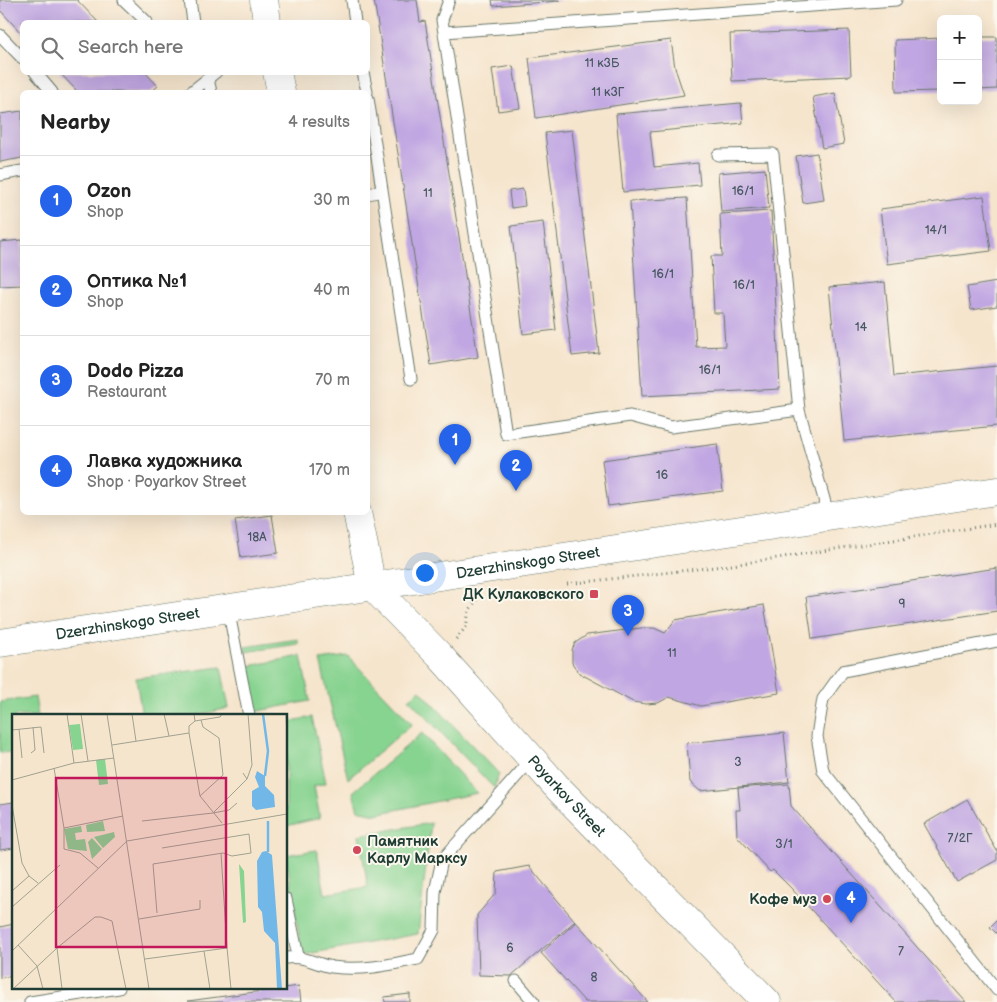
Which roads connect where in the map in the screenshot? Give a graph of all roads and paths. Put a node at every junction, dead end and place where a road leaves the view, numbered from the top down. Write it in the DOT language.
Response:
graph roads {
  1 [pos="124,0"];
  2 [pos="190,0"];
  3 [pos="264,0"];
  4 [pos="352,0"];
  5 [pos="449,0"];
  6 [pos="896,0"];
  7 [pos="145,20"];
  8 [pos="193,20"];
  9 [pos="268,20"];
  10 [pos="356,20"];
  11 [pos="444,32"];
  12 [pos="0,35"];
  13 [pos="20,56"];
  14 [pos="38,75"];
  15 [pos="207,75"];
  16 [pos="208,75"];
  17 [pos="278,75"];
  18 [pos="364,75"];
  19 [pos="50,90"];
  20 [pos="193,90"];
  21 [pos="211,90"];
  22 [pos="281,90"];
  23 [pos="367,90"];
  24 [pos="370,111"];
  25 [pos="718,155"];
  26 [pos="20,171"];
  27 [pos="0,175"];
  28 [pos="382,191"];
  29 [pos="370,194"];
  30 [pos="411,379"];
  31 [pos="799,410"];
  32 [pos="997,491"];
  33 [pos="358,515"];
  34 [pos="829,517"];
  35 [pos="997,524"];
  36 [pos="558,584"];
  37 [pos="372,586"];
  38 [pos="491,592"];
  39 [pos="228,608"];
  40 [pos="997,641"];
  41 [pos="454,642"];
  42 [pos="0,643"];
  43 [pos="249,714"];
  44 [pos="532,759"];
  45 [pos="288,918"];
  46 [pos="292,957"];
  47 [pos="516,980"];
  48 [pos="106,990"];
  49 [pos="997,990"];
  50 [pos="30,1002"];
  51 [pos="534,1002"];
  52 [pos="767,1002"];
  1 -- 7 [label="lane"];
  2 -- 8 [label="lane"];
  3 -- 9 [label="main road"];
  4 -- 10 [label="lane"];
  5 -- 11 [label="lane"];
  6 -- 11 [label="lane"];
  11 -- 31 [label="lane"];
  12 -- 13 [label="lane"];
  14 -- 19 [label="lane"];
  15 -- 20 [label="lane"];
  16 -- 21 [label="lane"];
  17 -- 22 [label="main road"];
  18 -- 23 [label="lane"];
  24 -- 28 [label="lane"];
  25 -- 31 [label="lane"];
  26 -- 27 [label="lane"];
  28 -- 29 [label="lane"];
  28 -- 30 [label="lane"];
  31 -- 34 [label="lane"];
  32 -- 34 [label="main road, Dzerzhinskogo Street"];
  33 -- 37 [label="main road"];
  34 -- 37 [label="main road, Dzerzhinskogo Street"];
  35 -- 36 [label="path"];
  37 -- 39 [label="main road, Dzerzhinskogo Street"];
  37 -- 44 [label="main road, Poyarkov Street"];
  38 -- 41 [label="path"];
  39 -- 42 [label="main road, Dzerzhinskogo Street"];
  39 -- 43 [label="lane"];
  40 -- 49 [label="lane"];
  44 -- 46 [label="lane"];
  44 -- 52 [label="main road, Poyarkov Street"];
  45 -- 46 [label="lane"];
  47 -- 51 [label="lane"];
  48 -- 50 [label="lane"];
}
